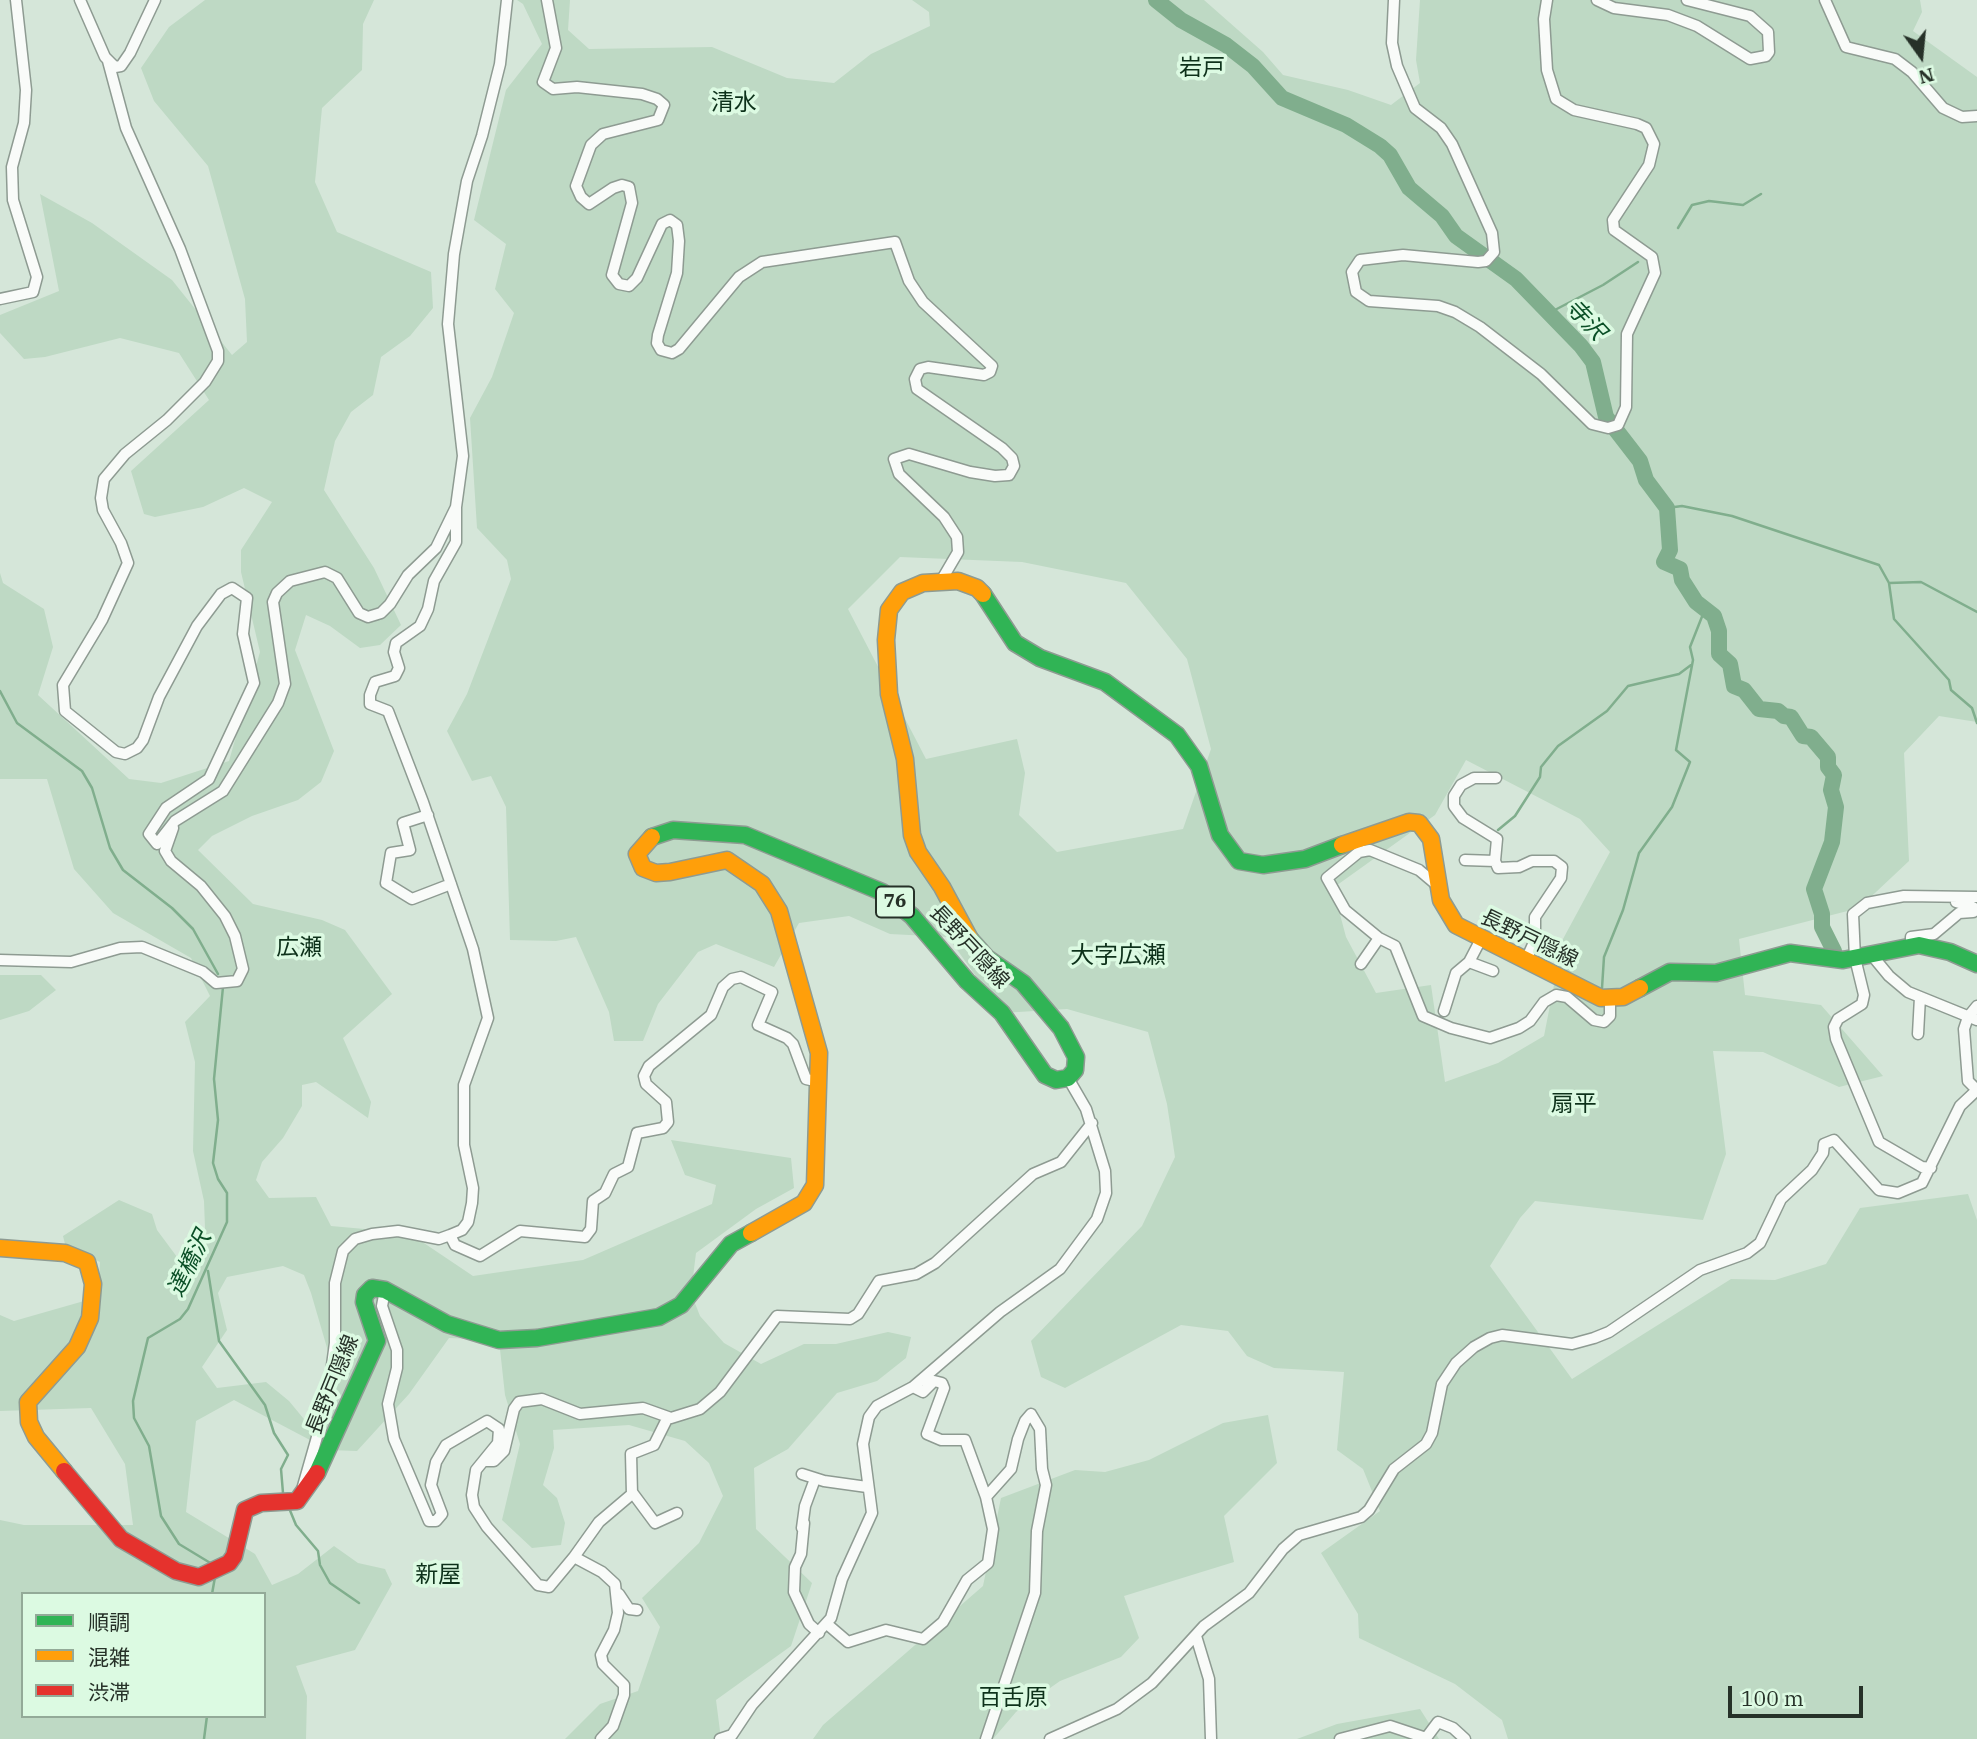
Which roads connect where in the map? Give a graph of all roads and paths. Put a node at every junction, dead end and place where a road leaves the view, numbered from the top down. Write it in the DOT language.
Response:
graph roads {
  1 [pos="16,0"];
  2 [pos="80,0"];
  3 [pos="155,0"];
  4 [pos="507,0"];
  5 [pos="547,0"];
  6 [pos="1394,0"];
  7 [pos="1547,0"];
  8 [pos="1597,0"];
  9 [pos="1687,0"];
  10 [pos="1825,0"];
  11 [pos="108,61"];
  12 [pos="1977,116"];
  13 [pos="0,299"];
  14 [pos="456,507"];
  15 [pos="941,581"];
  16 [pos="1496,778"];
  17 [pos="428,815"];
  18 [pos="175,821"];
  19 [pos="1465,860"];
  20 [pos="1495,861"];
  21 [pos="451,884"];
  22 [pos="1438,887"];
  23 [pos="1977,897"];
  24 [pos="1953,898"];
  25 [pos="1379,938"];
  26 [pos="1481,939"];
  27 [pos="1911,945"];
  28 [pos="1875,952"];
  29 [pos="1855,958"];
  30 [pos="0,960"];
  31 [pos="1526,961"];
  32 [pos="1469,962"];
  33 [pos="1361,964"];
  34 [pos="1975,966"];
  35 [pos="1493,971"];
  36 [pos="1920,998"];
  37 [pos="1610,999"];
  38 [pos="1977,1006"];
  39 [pos="1444,1012"];
  40 [pos="1972,1018"];
  41 [pos="1918,1034"];
  42 [pos="1068,1077"];
  43 [pos="820,1082"];
  44 [pos="1092,1124"];
  45 [pos="1931,1168"];
  46 [pos="450,1235"];
  47 [pos="0,1248"];
  48 [pos="385,1290"];
  49 [pos="912,1387"];
  50 [pos="668,1416"];
  51 [pos="485,1461"];
  52 [pos="802,1474"];
  53 [pos="815,1479"];
  54 [pos="867,1487"];
  55 [pos="304,1491"];
  56 [pos="632,1492"];
  57 [pos="986,1497"];
  58 [pos="677,1513"];
  59 [pos="804,1524"];
  60 [pos="798,1536"];
  61 [pos="574,1558"];
  62 [pos="618,1593"];
  63 [pos="637,1610"];
  64 [pos="827,1624"];
  65 [pos="819,1633"];
  66 [pos="1196,1636"];
  67 [pos="601,1739"];
  68 [pos="720,1739"];
  69 [pos="986,1739"];
  70 [pos="1050,1739"];
  71 [pos="1211,1739"];
  72 [pos="1340,1739"];
  73 [pos="1465,1739"];
  1 -- 13 [label="street"];
  2 -- 11 [label="street"];
  3 -- 11 [label="street"];
  4 -- 14 [label="street"];
  5 -- 15 [label="street"];
  6 -- 7 [label="street"];
  8 -- 9 [label="street"];
  10 -- 12 [label="street"];
  11 -- 18 [label="street"];
  14 -- 17 [label="street"];
  14 -- 18 [label="street"];
  15 -- 22 [label="main road, 長野戸隠線 / 76"];
  15 -- 42 [label="main road, 長野戸隠線 / 76"];
  16 -- 20 [label="street"];
  17 -- 21 [label="street"];
  17 -- 21 [label="street"];
  18 -- 30 [label="street"];
  19 -- 20 [label="street"];
  20 -- 31 [label="street"];
  21 -- 46 [label="street"];
  22 -- 25 [label="street"];
  22 -- 26 [label="main road, 長野戸隠線 / 76"];
  23 -- 24 [label="street"];
  24 -- 27 [label="street"];
  24 -- 29 [label="street"];
  25 -- 33 [label="street"];
  25 -- 37 [label="street"];
  26 -- 31 [label="main road, 長野戸隠線 / 76"];
  26 -- 32 [label="street"];
  27 -- 28 [label="main road"];
  27 -- 34 [label="main road"];
  28 -- 29 [label="main road"];
  28 -- 36 [label="street"];
  29 -- 37 [label="main road"];
  29 -- 45 [label="street"];
  31 -- 37 [label="main road, 長野戸隠線 / 76"];
  32 -- 35 [label="street"];
  32 -- 39 [label="street"];
  36 -- 40 [label="street"];
  36 -- 41 [label="street"];
  38 -- 40 [label="street"];
  40 -- 45 [label="street"];
  42 -- 43 [label="main road, 長野戸隠線 / 76"];
  42 -- 44 [label="street"];
  43 -- 46 [label="street"];
  43 -- 48 [label="main road, 長野戸隠線 / 76"];
  44 -- 49 [label="street"];
  44 -- 50 [label="street"];
  45 -- 66 [label="street"];
  46 -- 55 [label="street"];
  47 -- 55 [label="main road"];
  48 -- 51 [label="street"];
  48 -- 55 [label="main road, 長野戸隠線"];
  49 -- 54 [label="street"];
  49 -- 57 [label="street"];
  50 -- 51 [label="street"];
  50 -- 56 [label="street"];
  51 -- 61 [label="street"];
  52 -- 53 [label="street"];
  53 -- 54 [label="street"];
  53 -- 59 [label="street"];
  54 -- 64 [label="street"];
  56 -- 58 [label="street"];
  56 -- 61 [label="street"];
  57 -- 64 [label="street"];
  57 -- 69 [label="street"];
  59 -- 60 [label="street"];
  59 -- 65 [label="street"];
  61 -- 62 [label="street"];
  62 -- 63 [label="street"];
  62 -- 67 [label="street"];
  64 -- 65 [label="street"];
  65 -- 68 [label="street"];
  66 -- 70 [label="street"];
  66 -- 71 [label="street"];
  72 -- 73 [label="street"];
}
